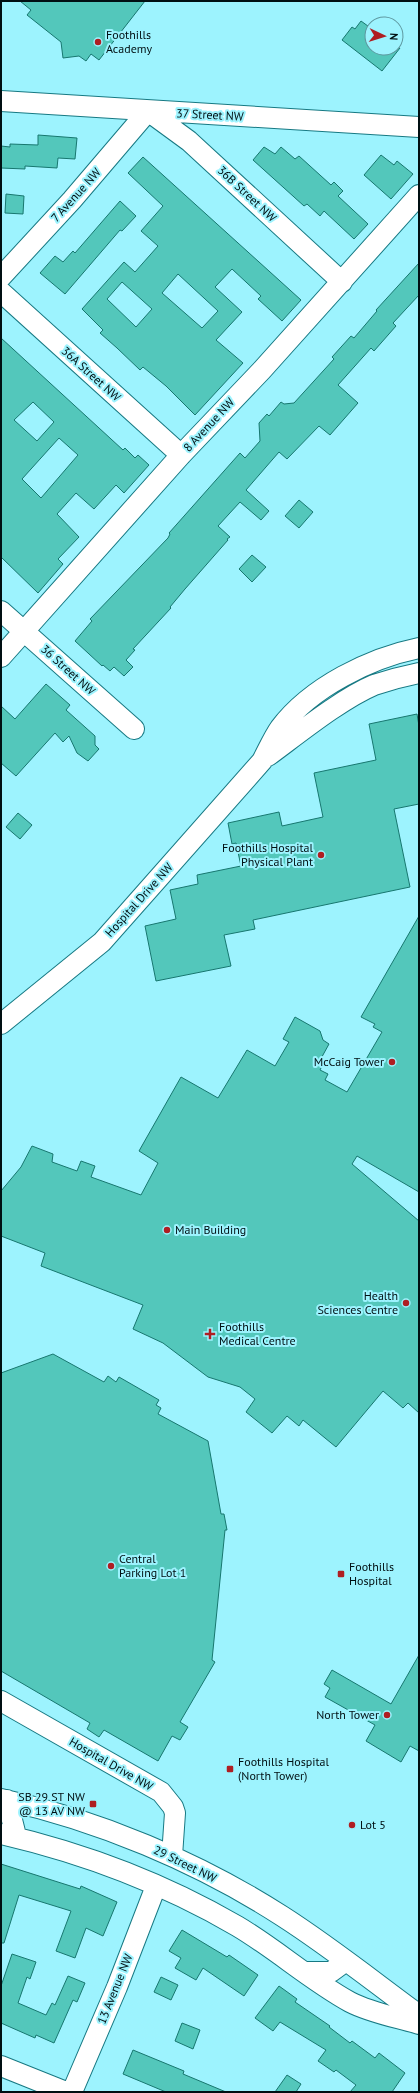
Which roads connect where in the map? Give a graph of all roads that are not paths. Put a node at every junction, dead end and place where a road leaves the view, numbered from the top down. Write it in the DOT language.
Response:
graph roads {
  1 [pos="1,101"];
  2 [pos="148,111"];
  3 [pos="419,127"];
  4 [pos="419,195"];
  5 [pos="1,277"];
  6 [pos="342,282"];
  7 [pos="1,292"];
  8 [pos="181,455"];
  9 [pos="1,611"];
  10 [pos="24,631"];
  11 [pos="419,648"];
  12 [pos="1,657"];
  13 [pos="419,673"];
  14 [pos="134,729"];
  15 [pos="262,761"];
  16 [pos="1,1024"];
  17 [pos="1,1701"];
  18 [pos="4,1800"];
  19 [pos="9,1835"];
  20 [pos="172,1856"];
  21 [pos="156,1886"];
  22 [pos="346,1961"];
  23 [pos="304,1972"];
  24 [pos="419,2015"];
  25 [pos="419,2024"];
  26 [pos="1,2066"];
  27 [pos="66,2092"];
  28 [pos="72,2092"];
  1 -- 2 [label="street, 37 Street NW"];
  2 -- 3 [label="street, 37 Street NW"];
  2 -- 5 [label="street, 7 Avenue NW"];
  2 -- 6 [label="street, 36B Street NW"];
  4 -- 6 [label="street, 8 Avenue NW"];
  6 -- 8 [label="street, 8 Avenue NW"];
  7 -- 8 [label="street, 36A Street NW"];
  8 -- 10 [label="street, 8 Avenue NW"];
  9 -- 10 [label="street, 36 Street NW"];
  10 -- 12 [label="street, 8 Avenue NW"];
  10 -- 14 [label="street, 36 Street NW"];
  11 -- 15 [label="street, Hospital Drive NW"];
  13 -- 15 [label="street, Hospital Drive NW"];
  15 -- 16 [label="street, Hospital Drive NW"];
  17 -- 20 [label="street, Hospital Drive NW"];
  18 -- 19 [label="street, 29 Street NW"];
  18 -- 20 [label="street, 29 Street NW"];
  19 -- 21 [label="street, 29 Street NW"];
  20 -- 22 [label="street, 29 Street NW"];
  21 -- 23 [label="street, 29 Street NW"];
  21 -- 28 [label="street, 13 Avenue NW"];
  22 -- 23 [label="street"];
  22 -- 24 [label="street, 29 Street NW"];
  23 -- 25 [label="street, 29 Street NW"];
  26 -- 27 [label="street"];
}
